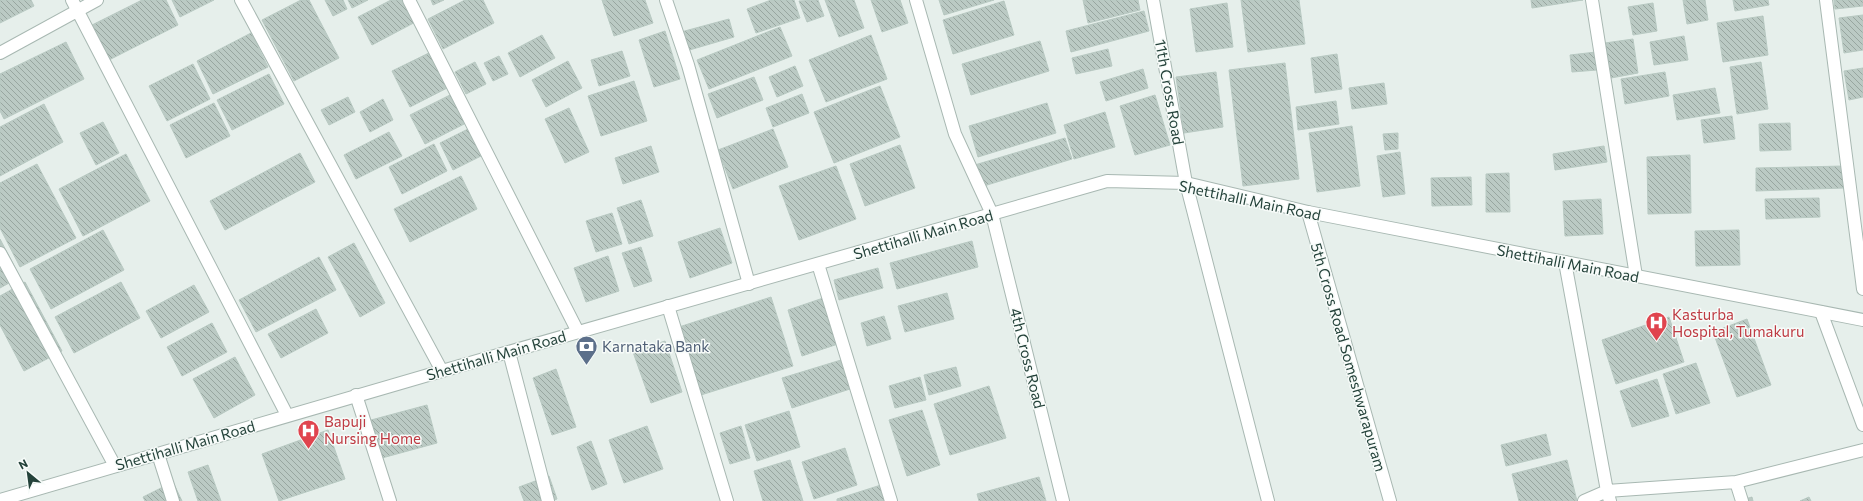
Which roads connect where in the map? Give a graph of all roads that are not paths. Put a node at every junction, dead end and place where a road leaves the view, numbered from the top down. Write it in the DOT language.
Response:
graph roads {
  1 [pos="97,0"];
  2 [pos="241,0"];
  3 [pos="409,0"];
  4 [pos="666,0"];
  5 [pos="916,0"];
  6 [pos="1153,0"];
  7 [pos="1592,0"];
  8 [pos="1826,0"];
  9 [pos="74,5"];
  10 [pos="0,53"];
  11 [pos="1186,183"];
  12 [pos="1308,212"];
  13 [pos="992,214"];
  14 [pos="1860,237"];
  15 [pos="0,253"];
  16 [pos="1565,262"];
  17 [pos="818,264"];
  18 [pos="1636,276"];
  19 [pos="749,284"];
  20 [pos="1863,289"];
  21 [pos="668,306"];
  22 [pos="1821,312"];
  23 [pos="1863,320"];
  24 [pos="578,332"];
  25 [pos="510,352"];
  26 [pos="442,370"];
  27 [pos="356,396"];
  28 [pos="287,415"];
  29 [pos="1863,425"];
  30 [pos="1863,450"];
  31 [pos="158,454"];
  32 [pos="115,466"];
  33 [pos="1736,482"];
  34 [pos="1608,496"];
  35 [pos="0,500"];
  36 [pos="173,501"];
  37 [pos="390,501"];
  38 [pos="548,501"];
  39 [pos="727,501"];
  40 [pos="891,501"];
  41 [pos="1063,501"];
  42 [pos="1268,501"];
  43 [pos="1390,501"];
  44 [pos="1584,501"];
  45 [pos="1742,501"];
  1 -- 9 [label="street"];
  2 -- 26 [label="street"];
  3 -- 24 [label="street"];
  4 -- 19 [label="street"];
  5 -- 13 [label="street, 4th Cross Road"];
  6 -- 11 [label="street, 11th Cross Road"];
  7 -- 18 [label="street"];
  8 -- 14 [label="street"];
  9 -- 10 [label="street"];
  9 -- 28 [label="street"];
  11 -- 12 [label="street, Shettihalli Main Road"];
  11 -- 13 [label="street, Shettihalli Main Road"];
  11 -- 42 [label="street, 11th Cross Road"];
  12 -- 16 [label="street, Shettihalli Main Road"];
  12 -- 43 [label="street, 5th Cross Road Someshwarapuram"];
  13 -- 17 [label="street, Shettihalli Main Road"];
  13 -- 41 [label="street, 4th Cross Road"];
  14 -- 20 [label="street"];
  15 -- 32 [label="street"];
  16 -- 18 [label="street, Shettihalli Main Road"];
  16 -- 34 [label="street"];
  17 -- 19 [label="street, Shettihalli Main Road"];
  17 -- 40 [label="street"];
  18 -- 22 [label="street, Shettihalli Main Road"];
  19 -- 21 [label="street, Shettihalli Main Road"];
  21 -- 24 [label="street, Shettihalli Main Road"];
  21 -- 39 [label="street"];
  22 -- 23 [label="street, Shettihalli Main Road"];
  22 -- 29 [label="street"];
  24 -- 25 [label="street, Shettihalli Main Road"];
  25 -- 26 [label="street, Shettihalli Main Road"];
  25 -- 38 [label="street"];
  26 -- 27 [label="street, Shettihalli Main Road"];
  27 -- 28 [label="street, Shettihalli Main Road"];
  27 -- 37 [label="street"];
  28 -- 31 [label="street, Shettihalli Main Road"];
  30 -- 33 [label="street"];
  31 -- 32 [label="street, Shettihalli Main Road"];
  31 -- 36 [label="street"];
  32 -- 35 [label="street, Shettihalli Main Road"];
  33 -- 34 [label="street"];
  33 -- 45 [label="street"];
  34 -- 44 [label="street"];
}
